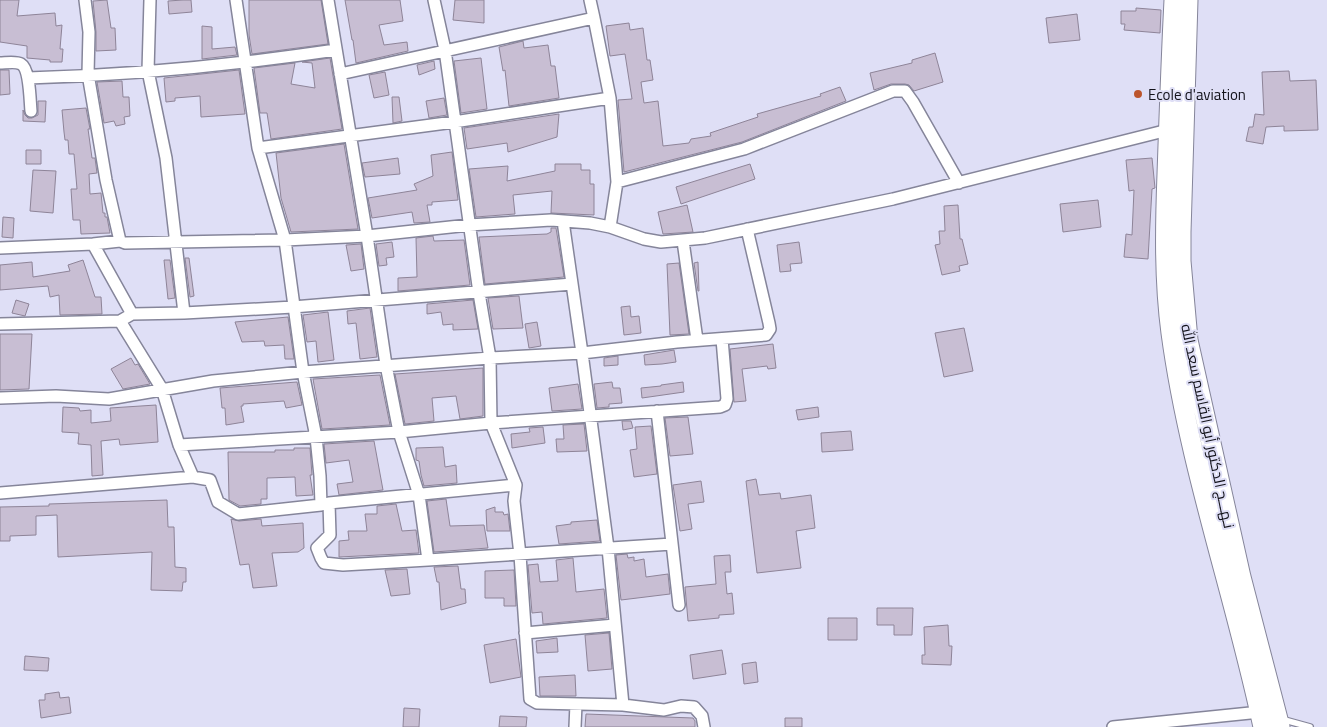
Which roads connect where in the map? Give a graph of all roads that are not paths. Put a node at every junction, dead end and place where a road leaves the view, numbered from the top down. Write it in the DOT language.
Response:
graph roads {
  1 [pos="85,0"];
  2 [pos="150,0"];
  3 [pos="236,0"];
  4 [pos="328,0"];
  5 [pos="434,0"];
  6 [pos="590,0"];
  7 [pos="1174,0"];
  8 [pos="1188,0"];
  9 [pos="594,18"];
  10 [pos="336,50"];
  11 [pos="445,50"];
  12 [pos="246,63"];
  13 [pos="0,64"];
  14 [pos="148,71"];
  15 [pos="88,74"];
  16 [pos="340,74"];
  17 [pos="28,78"];
  18 [pos="610,98"];
  19 [pos="31,111"];
  20 [pos="454,122"];
  21 [pos="1168,130"];
  22 [pos="350,135"];
  23 [pos="258,148"];
  24 [pos="617,182"];
  25 [pos="959,183"];
  26 [pos="563,221"];
  27 [pos="469,225"];
  28 [pos="610,227"];
  29 [pos="747,229"];
  30 [pos="368,236"];
  31 [pos="285,240"];
  32 [pos="120,241"];
  33 [pos="683,241"];
  34 [pos="176,242"];
  35 [pos="93,244"];
  36 [pos="0,248"];
  37 [pos="572,284"];
  38 [pos="479,293"];
  39 [pos="377,300"];
  40 [pos="293,308"];
  41 [pos="184,313"];
  42 [pos="132,314"];
  43 [pos="120,321"];
  44 [pos="0,324"];
  45 [pos="722,339"];
  46 [pos="697,340"];
  47 [pos="582,353"];
  48 [pos="490,358"];
  49 [pos="386,365"];
  50 [pos="303,372"];
  51 [pos="162,389"];
  52 [pos="0,398"];
  53 [pos="658,411"];
  54 [pos="590,416"];
  55 [pos="491,423"];
  56 [pos="399,432"];
  57 [pos="316,437"];
  58 [pos="179,445"];
  59 [pos="193,477"];
  60 [pos="516,485"];
  61 [pos="0,493"];
  62 [pos="419,495"];
  63 [pos="325,504"];
  64 [pos="672,544"];
  65 [pos="608,548"];
  66 [pos="520,555"];
  67 [pos="428,560"];
  68 [pos="679,605"];
  69 [pos="615,625"];
  70 [pos="525,633"];
  71 [pos="576,704"];
  72 [pos="623,705"];
  73 [pos="1270,721"];
  74 [pos="575,727"];
  75 [pos="704,727"];
  76 [pos="1113,727"];
  77 [pos="1310,727"];
  1 -- 15 [label="street"];
  2 -- 14 [label="street"];
  3 -- 12 [label="street"];
  4 -- 10 [label="street"];
  5 -- 11 [label="street"];
  6 -- 9 [label="street"];
  7 -- 21 [label="main road, نـهـــج الدكتور أبو القاسم سعد الله"];
  8 -- 73 [label="main road, نـهـــج الدكتور أبو القاسم سعد الله"];
  9 -- 11 [label="street"];
  9 -- 18 [label="street"];
  10 -- 12 [label="street"];
  10 -- 16 [label="street"];
  11 -- 16 [label="street"];
  11 -- 20 [label="street"];
  12 -- 14 [label="street"];
  12 -- 23 [label="street"];
  13 -- 17 [label="street"];
  14 -- 15 [label="street"];
  14 -- 34 [label="street"];
  15 -- 17 [label="street"];
  15 -- 32 [label="street"];
  16 -- 22 [label="street"];
  17 -- 19 [label="street"];
  18 -- 20 [label="street"];
  18 -- 24 [label="street"];
  20 -- 22 [label="street"];
  20 -- 27 [label="street"];
  21 -- 25 [label="street"];
  21 -- 73 [label="main road, نـهـــج الدكتور أبو القاسم سعد الله"];
  22 -- 23 [label="street"];
  22 -- 30 [label="street"];
  23 -- 31 [label="street"];
  24 -- 25 [label="street"];
  24 -- 28 [label="street"];
  25 -- 29 [label="street"];
  26 -- 27 [label="street"];
  26 -- 28 [label="street"];
  26 -- 37 [label="street"];
  27 -- 30 [label="street"];
  27 -- 38 [label="street"];
  28 -- 33 [label="street"];
  29 -- 33 [label="street"];
  29 -- 45 [label="street"];
  30 -- 31 [label="street"];
  30 -- 39 [label="street"];
  31 -- 34 [label="street"];
  31 -- 40 [label="street"];
  32 -- 34 [label="street"];
  32 -- 35 [label="street"];
  33 -- 46 [label="street"];
  34 -- 41 [label="street"];
  35 -- 36 [label="street"];
  35 -- 42 [label="street"];
  37 -- 38 [label="street"];
  37 -- 47 [label="street"];
  38 -- 39 [label="street"];
  38 -- 48 [label="street"];
  39 -- 40 [label="street"];
  39 -- 49 [label="street"];
  40 -- 41 [label="street"];
  40 -- 50 [label="street"];
  41 -- 42 [label="street"];
  42 -- 43 [label="street"];
  43 -- 44 [label="street"];
  43 -- 51 [label="street"];
  45 -- 46 [label="street"];
  45 -- 53 [label="street"];
  46 -- 47 [label="street"];
  47 -- 48 [label="street"];
  47 -- 54 [label="street"];
  48 -- 49 [label="street"];
  48 -- 55 [label="street"];
  49 -- 50 [label="street"];
  49 -- 56 [label="street"];
  50 -- 51 [label="street"];
  50 -- 57 [label="street"];
  51 -- 52 [label="street"];
  51 -- 58 [label="street"];
  53 -- 54 [label="street"];
  53 -- 64 [label="street"];
  54 -- 55 [label="street"];
  54 -- 65 [label="street"];
  55 -- 56 [label="street"];
  55 -- 60 [label="street"];
  56 -- 57 [label="street"];
  56 -- 62 [label="street"];
  57 -- 58 [label="street"];
  57 -- 63 [label="street"];
  58 -- 59 [label="street"];
  59 -- 61 [label="street"];
  59 -- 63 [label="street"];
  60 -- 62 [label="street"];
  60 -- 66 [label="street"];
  62 -- 63 [label="street"];
  62 -- 67 [label="street"];
  63 -- 67 [label="street"];
  64 -- 65 [label="street"];
  64 -- 68 [label="street"];
  65 -- 66 [label="street"];
  65 -- 69 [label="street"];
  66 -- 67 [label="street"];
  66 -- 70 [label="street"];
  69 -- 70 [label="street"];
  69 -- 72 [label="street"];
  70 -- 71 [label="street"];
  71 -- 72 [label="street"];
  71 -- 74 [label="street"];
  72 -- 75 [label="street"];
  73 -- 76 [label="street"];
  73 -- 77 [label="lane"];
}
